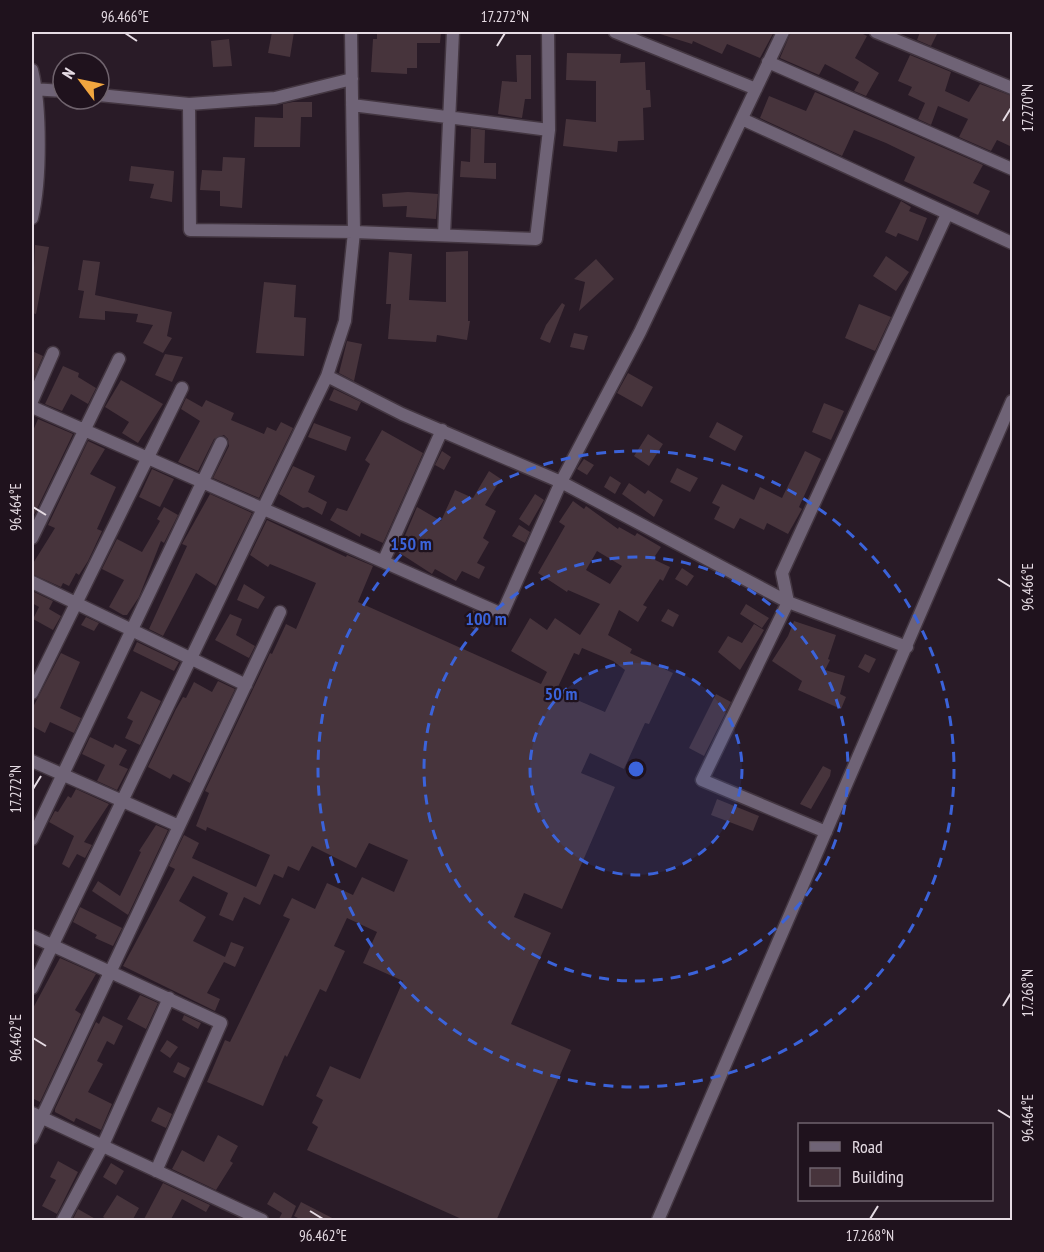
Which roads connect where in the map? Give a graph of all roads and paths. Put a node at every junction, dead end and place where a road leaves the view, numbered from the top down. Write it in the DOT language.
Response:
graph roads {
  1 [pos="351,32"];
  2 [pos="453,32"];
  3 [pos="548,32"];
  4 [pos="615,32"];
  5 [pos="783,32"];
  6 [pos="876,32"];
  7 [pos="768,62"];
  8 [pos="32,70"];
  9 [pos="352,79"];
  10 [pos="756,88"];
  11 [pos="1012,88"];
  12 [pos="34,89"];
  13 [pos="51,90"];
  14 [pos="111,96"];
  15 [pos="189,104"];
  16 [pos="352,105"];
  17 [pos="450,117"];
  18 [pos="742,119"];
  19 [pos="549,130"];
  20 [pos="1012,169"];
  21 [pos="947,214"];
  22 [pos="32,218"];
  23 [pos="354,232"];
  24 [pos="444,235"];
  25 [pos="1012,243"];
  26 [pos="53,353"];
  27 [pos="119,359"];
  28 [pos="327,376"];
  29 [pos="182,388"];
  30 [pos="1012,400"];
  31 [pos="32,401"];
  32 [pos="32,407"];
  33 [pos="442,430"];
  34 [pos="86,431"];
  35 [pos="221,443"];
  36 [pos="147,459"];
  37 [pos="561,482"];
  38 [pos="201,484"];
  39 [pos="264,510"];
  40 [pos="32,538"];
  41 [pos="384,560"];
  42 [pos="32,582"];
  43 [pos="74,602"];
  44 [pos="788,602"];
  45 [pos="280,612"];
  46 [pos="132,631"];
  47 [pos="907,647"];
  48 [pos="190,660"];
  49 [pos="246,685"];
  50 [pos="32,693"];
  51 [pos="32,761"];
  52 [pos="62,774"];
  53 [pos="121,800"];
  54 [pos="179,826"];
  55 [pos="826,832"];
  56 [pos="32,839"];
  57 [pos="32,936"];
  58 [pos="51,945"];
  59 [pos="112,972"];
  60 [pos="32,988"];
  61 [pos="169,998"];
  62 [pos="36,1115"];
  63 [pos="32,1138"];
  64 [pos="103,1145"];
  65 [pos="156,1171"];
  66 [pos="63,1221"];
  67 [pos="262,1221"];
  68 [pos="658,1221"];
  1 -- 9 [label="street"];
  2 -- 17 [label="street"];
  3 -- 19 [label="street"];
  4 -- 10 [label="street"];
  5 -- 7 [label="street"];
  6 -- 11 [label="street"];
  7 -- 10 [label="street"];
  7 -- 20 [label="street"];
  8 -- 12 [label="street"];
  9 -- 15 [label="street"];
  9 -- 16 [label="street"];
  10 -- 18 [label="street"];
  12 -- 13 [label="street"];
  12 -- 22 [label="street"];
  14 -- 15 [label="street"];
  15 -- 23 [label="street"];
  16 -- 17 [label="street"];
  16 -- 23 [label="street"];
  17 -- 19 [label="street"];
  17 -- 24 [label="street"];
  18 -- 21 [label="street"];
  18 -- 37 [label="street"];
  19 -- 24 [label="street"];
  21 -- 25 [label="street"];
  21 -- 44 [label="street"];
  23 -- 24 [label="street"];
  23 -- 28 [label="street"];
  26 -- 31 [label="street"];
  27 -- 34 [label="street"];
  28 -- 33 [label="street"];
  28 -- 39 [label="street"];
  29 -- 36 [label="street"];
  30 -- 47 [label="street"];
  32 -- 34 [label="street"];
  33 -- 37 [label="street"];
  33 -- 41 [label="street"];
  34 -- 36 [label="street"];
  34 -- 40 [label="street"];
  35 -- 38 [label="street"];
  36 -- 38 [label="street"];
  36 -- 43 [label="street"];
  37 -- 41 [label="street"];
  37 -- 44 [label="street"];
  38 -- 39 [label="street"];
  38 -- 46 [label="street"];
  39 -- 41 [label="street"];
  39 -- 48 [label="street"];
  42 -- 43 [label="street"];
  43 -- 46 [label="street"];
  43 -- 50 [label="street"];
  44 -- 47 [label="street"];
  44 -- 55 [label="street"];
  45 -- 49 [label="street"];
  46 -- 48 [label="street"];
  46 -- 52 [label="street"];
  47 -- 55 [label="street"];
  48 -- 49 [label="street"];
  48 -- 53 [label="street"];
  49 -- 54 [label="street"];
  51 -- 52 [label="street"];
  52 -- 53 [label="street"];
  52 -- 56 [label="street"];
  53 -- 54 [label="street"];
  53 -- 58 [label="street"];
  54 -- 59 [label="street"];
  55 -- 68 [label="street"];
  57 -- 58 [label="street"];
  58 -- 59 [label="street"];
  58 -- 60 [label="street"];
  59 -- 61 [label="street"];
  59 -- 62 [label="street"];
  61 -- 64 [label="street"];
  61 -- 65 [label="street"];
  62 -- 63 [label="street"];
  62 -- 64 [label="street"];
  64 -- 65 [label="street"];
  64 -- 66 [label="street"];
  65 -- 67 [label="street"];
}
